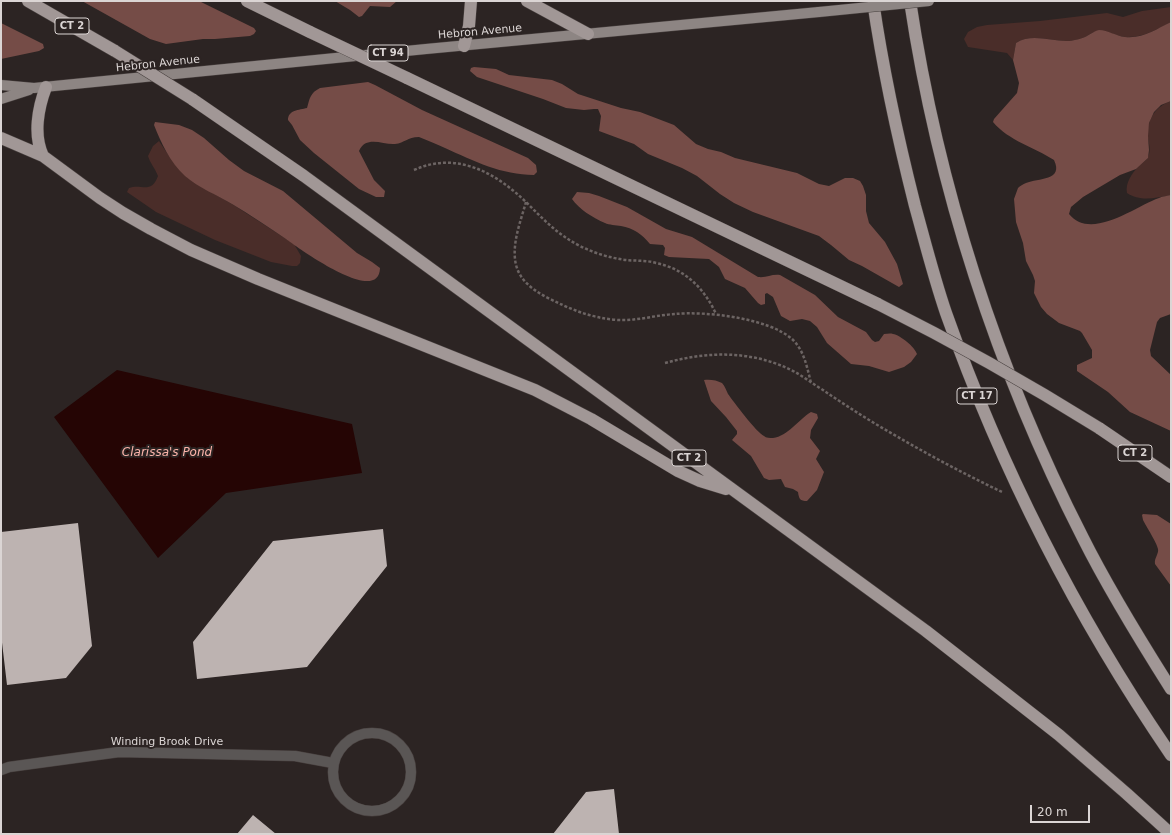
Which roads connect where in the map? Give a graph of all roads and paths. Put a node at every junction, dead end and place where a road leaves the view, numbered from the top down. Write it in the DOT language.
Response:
graph roads {
  1 [pos="28,1"];
  2 [pos="246,1"];
  3 [pos="471,1"];
  4 [pos="527,1"];
  5 [pos="873,1"];
  6 [pos="910,1"];
  7 [pos="929,1"];
  8 [pos="588,34"];
  9 [pos="464,46"];
  10 [pos="1,85"];
  11 [pos="46,87"];
  12 [pos="34,88"];
  13 [pos="1,100"];
  14 [pos="1,138"];
  15 [pos="43,156"];
  16 [pos="414,170"];
  17 [pos="526,202"];
  18 [pos="716,314"];
  19 [pos="665,363"];
  20 [pos="811,383"];
  21 [pos="1171,477"];
  22 [pos="734,491"];
  23 [pos="1026,504"];
  24 [pos="1171,689"];
  25 [pos="1171,755"];
  26 [pos="334,763"];
  27 [pos="1,770"];
  28 [pos="1171,834"];
  1 -- 22 [label="highway, CT 2, bridge"];
  2 -- 21 [label="highway, CT 2, bridge"];
  3 -- 9 [label="highway"];
  4 -- 8 [label="highway"];
  5 -- 23 [label="highway, CT 17"];
  6 -- 24 [label="highway"];
  7 -- 8 [label="main road, Hebron Avenue / CT 94, bridge"];
  8 -- 9 [label="main road, Hebron Avenue / CT 94"];
  9 -- 11 [label="main road, Hebron Avenue / CT 94"];
  10 -- 12 [label="main road, Hebron Avenue / CT 94"];
  11 -- 12 [label="main road, Hebron Avenue / CT 94"];
  11 -- 15 [label="highway"];
  12 -- 13 [label="main road, Hebron Avenue / CT 94"];
  14 -- 15 [label="highway"];
  15 -- 22 [label="highway"];
  16 -- 17 [label="path"];
  17 -- 18 [label="path"];
  17 -- 18 [label="path"];
  18 -- 20 [label="path"];
  19 -- 20 [label="path"];
  20 -- 23 [label="path"];
  22 -- 28 [label="highway, CT 2"];
  23 -- 25 [label="highway, CT 17"];
  26 -- 26 [label="street"];
  26 -- 27 [label="street, Winding Brook Drive"];
}
